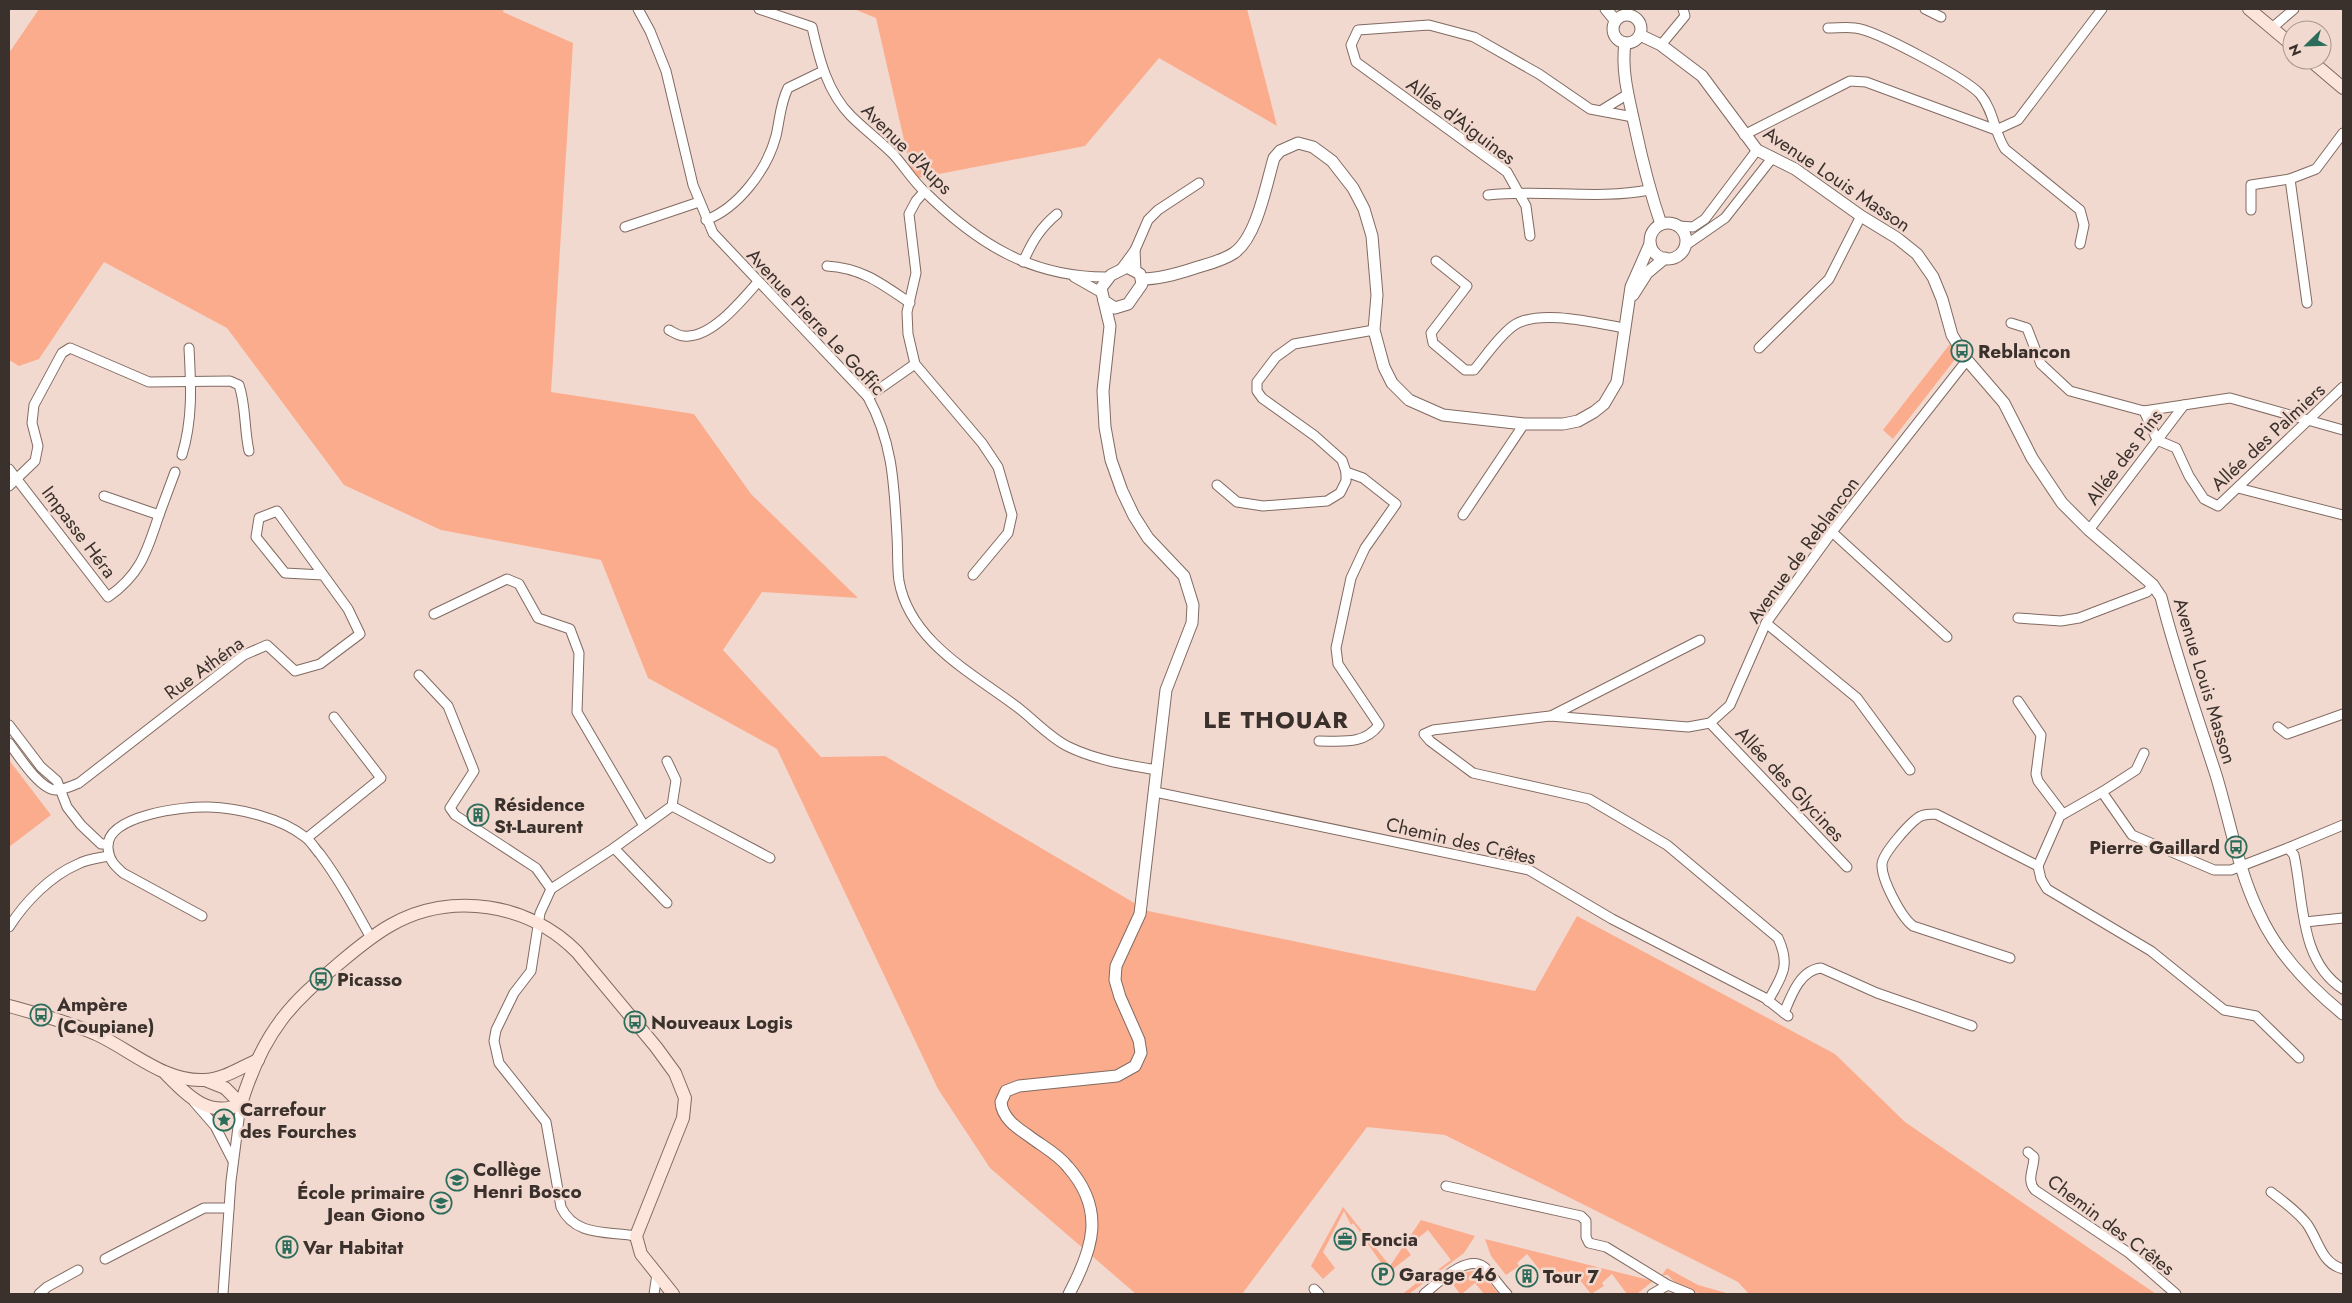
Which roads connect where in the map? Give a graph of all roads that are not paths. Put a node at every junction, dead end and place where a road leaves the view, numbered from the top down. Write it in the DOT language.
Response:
graph roads {
  1 [pos="638,9"];
  2 [pos="759,9"];
  3 [pos="1606,9"];
  4 [pos="1684,9"];
  5 [pos="1924,9"];
  6 [pos="2102,9"];
  7 [pos="2249,9"];
  8 [pos="2294,9"];
  9 [pos="1617,15"];
  10 [pos="1941,17"];
  11 [pos="1828,28"];
  12 [pos="2272,28"];
  13 [pos="1640,35"];
  14 [pos="2282,36"];
  15 [pos="1625,43"];
  16 [pos="1661,45"];
  17 [pos="2322,70"];
  18 [pos="823,71"];
  19 [pos="2343,88"];
  20 [pos="1628,94"];
  21 [pos="1602,110"];
  22 [pos="1633,117"];
  23 [pos="1996,130"];
  24 [pos="2343,133"];
  25 [pos="1744,135"];
  26 [pos="1757,150"];
  27 [pos="1773,157"];
  28 [pos="2290,179"];
  29 [pos="1199,183"];
  30 [pos="1649,190"];
  31 [pos="924,192"];
  32 [pos="1517,192"];
  33 [pos="1488,195"];
  34 [pos="699,202"];
  35 [pos="2251,210"];
  36 [pos="1057,214"];
  37 [pos="1861,216"];
  38 [pos="706,220"];
  39 [pos="1661,224"];
  40 [pos="1679,226"];
  41 [pos="625,227"];
  42 [pos="1530,236"];
  43 [pos="1650,244"];
  44 [pos="2080,244"];
  45 [pos="1686,245"];
  46 [pos="1135,250"];
  47 [pos="1665,258"];
  48 [pos="1436,261"];
  49 [pos="1023,262"];
  50 [pos="827,266"];
  51 [pos="1121,269"];
  52 [pos="1139,275"];
  53 [pos="1172,275"];
  54 [pos="1074,276"];
  55 [pos="1109,277"];
  56 [pos="758,282"];
  57 [pos="1137,293"];
  58 [pos="1103,297"];
  59 [pos="910,302"];
  60 [pos="1628,303"];
  61 [pos="2307,303"];
  62 [pos="1123,308"];
  63 [pos="2011,323"];
  64 [pos="1110,326"];
  65 [pos="1624,328"];
  66 [pos="669,330"];
  67 [pos="1374,330"];
  68 [pos="189,348"];
  69 [pos="1759,348"];
  70 [pos="1967,360"];
  71 [pos="915,364"];
  72 [pos="191,382"];
  73 [pos="2343,388"];
  74 [pos="868,397"];
  75 [pos="2184,404"];
  76 [pos="2144,411"];
  77 [pos="2309,420"];
  78 [pos="1524,424"];
  79 [pos="2343,430"];
  80 [pos="2157,440"];
  81 [pos="249,451"];
  82 [pos="182,455"];
  83 [pos="9,469"];
  84 [pos="176,472"];
  85 [pos="1346,472"];
  86 [pos="17,479"];
  87 [pos="1217,485"];
  88 [pos="9,486"];
  89 [pos="2238,488"];
  90 [pos="104,496"];
  91 [pos="159,515"];
  92 [pos="1463,515"];
  93 [pos="2343,515"];
  94 [pos="2089,530"];
  95 [pos="1832,532"];
  96 [pos="323,575"];
  97 [pos="973,575"];
  98 [pos="2153,585"];
  99 [pos="434,614"];
  100 [pos="2018,618"];
  101 [pos="1766,623"];
  102 [pos="1947,637"];
  103 [pos="1700,640"];
  104 [pos="419,676"];
  105 [pos="2018,701"];
  106 [pos="2343,714"];
  107 [pos="1550,716"];
  108 [pos="334,717"];
  109 [pos="1710,723"];
  110 [pos="9,726"];
  111 [pos="2278,727"];
  112 [pos="1319,741"];
  113 [pos="9,743"];
  114 [pos="2144,753"];
  115 [pos="667,760"];
  116 [pos="1157,770"];
  117 [pos="1910,770"];
  118 [pos="61,790"];
  119 [pos="1155,792"];
  120 [pos="2102,792"];
  121 [pos="672,806"];
  122 [pos="2063,814"];
  123 [pos="2343,825"];
  124 [pos="644,826"];
  125 [pos="307,838"];
  126 [pos="108,844"];
  127 [pos="614,848"];
  128 [pos="2288,848"];
  129 [pos="109,856"];
  130 [pos="770,858"];
  131 [pos="2242,865"];
  132 [pos="2038,866"];
  133 [pos="1846,867"];
  134 [pos="551,889"];
  135 [pos="667,903"];
  136 [pos="202,916"];
  137 [pos="2343,918"];
  138 [pos="2304,922"];
  139 [pos="539,923"];
  140 [pos="9,927"];
  141 [pos="371,938"];
  142 [pos="2010,958"];
  143 [pos="2343,989"];
  144 [pos="1768,1001"];
  145 [pos="9,1006"];
  146 [pos="2343,1014"];
  147 [pos="1972,1026"];
  148 [pos="2299,1058"];
  149 [pos="258,1060"];
  150 [pos="162,1071"];
  151 [pos="205,1080"];
  152 [pos="194,1101"];
  153 [pos="242,1104"];
  154 [pos="2028,1152"];
  155 [pos="233,1162"];
  156 [pos="1446,1186"];
  157 [pos="2271,1192"];
  158 [pos="229,1208"];
  159 [pos="636,1236"];
  160 [pos="105,1259"];
  161 [pos="2343,1269"];
  162 [pos="78,1270"];
  163 [pos="657,1274"];
  164 [pos="1668,1285"];
  165 [pos="39,1294"];
  166 [pos="223,1294"];
  167 [pos="654,1294"];
  168 [pos="673,1294"];
  169 [pos="1069,1294"];
  170 [pos="1424,1294"];
  171 [pos="1507,1294"];
  172 [pos="1652,1294"];
  173 [pos="1690,1294"];
  174 [pos="2176,1294"];
  1 -- 34 [label="street, Avenue Pierre Le Goffic"];
  2 -- 18 [label="street, Avenue d'Aups"];
  3 -- 9 [label="street"];
  4 -- 16 [label="street"];
  5 -- 10 [label="street"];
  6 -- 23 [label="street"];
  7 -- 12 [label="main road"];
  8 -- 12 [label="street"];
  9 -- 13 [label="street"];
  9 -- 15 [label="street"];
  11 -- 23 [label="street"];
  12 -- 14 [label="main road"];
  13 -- 15 [label="street"];
  13 -- 16 [label="street, Avenue Louis Masson"];
  15 -- 20 [label="street"];
  16 -- 25 [label="street, Avenue Louis Masson"];
  17 -- 19 [label="main road"];
  18 -- 31 [label="street, Avenue d'Aups"];
  18 -- 38 [label="street"];
  20 -- 21 [label="street"];
  20 -- 22 [label="street"];
  21 -- 22 [label="street"];
  21 -- 32 [label="street, Allée d'Aiguines"];
  22 -- 30 [label="street"];
  23 -- 25 [label="street"];
  23 -- 44 [label="street"];
  24 -- 28 [label="street"];
  25 -- 26 [label="street, Avenue Louis Masson"];
  26 -- 27 [label="street, Avenue Louis Masson"];
  26 -- 40 [label="street"];
  27 -- 37 [label="street, Avenue Louis Masson"];
  27 -- 45 [label="street"];
  28 -- 35 [label="street"];
  28 -- 61 [label="street"];
  29 -- 46 [label="street"];
  30 -- 32 [label="street"];
  30 -- 39 [label="street"];
  31 -- 49 [label="street, Avenue d'Aups"];
  31 -- 59 [label="street"];
  32 -- 33 [label="street"];
  32 -- 42 [label="street, Allée d'Aiguines"];
  34 -- 38 [label="street, Avenue Pierre Le Goffic"];
  34 -- 41 [label="street"];
  36 -- 49 [label="street"];
  37 -- 69 [label="street"];
  37 -- 70 [label="street, Avenue Louis Masson"];
  38 -- 56 [label="street, Avenue Pierre Le Goffic"];
  39 -- 40 [label="street"];
  39 -- 43 [label="street"];
  40 -- 45 [label="street"];
  43 -- 47 [label="street"];
  43 -- 60 [label="street"];
  45 -- 47 [label="street"];
  46 -- 51 [label="street"];
  46 -- 52 [label="street"];
  47 -- 60 [label="street"];
  48 -- 65 [label="street"];
  49 -- 54 [label="street, Avenue d'Aups"];
  50 -- 59 [label="street"];
  51 -- 52 [label="street"];
  51 -- 55 [label="street"];
  52 -- 53 [label="street"];
  52 -- 57 [label="street"];
  53 -- 57 [label="street"];
  53 -- 67 [label="street"];
  54 -- 55 [label="street, Avenue d'Aups"];
  54 -- 58 [label="street, Avenue d'Aups"];
  55 -- 58 [label="street"];
  56 -- 66 [label="street"];
  56 -- 74 [label="street, Avenue Pierre Le Goffic"];
  57 -- 62 [label="street"];
  58 -- 62 [label="street"];
  58 -- 64 [label="street"];
  59 -- 71 [label="street"];
  60 -- 65 [label="street"];
  62 -- 64 [label="street"];
  63 -- 76 [label="street"];
  64 -- 116 [label="street"];
  65 -- 78 [label="street"];
  67 -- 78 [label="street"];
  67 -- 85 [label="street"];
  68 -- 72 [label="street"];
  70 -- 94 [label="street, Avenue Louis Masson"];
  70 -- 95 [label="street, Avenue de Reblancon"];
  71 -- 74 [label="street"];
  71 -- 97 [label="street"];
  72 -- 81 [label="street, Impasse Héra"];
  72 -- 82 [label="street"];
  72 -- 86 [label="street, Impasse Héra"];
  73 -- 77 [label="street, Allée des Palmiers"];
  74 -- 116 [label="street, Avenue Pierre Le Goffic"];
  75 -- 76 [label="street"];
  75 -- 77 [label="street"];
  75 -- 80 [label="street, Allée des Pins"];
  76 -- 80 [label="street"];
  77 -- 79 [label="street"];
  77 -- 89 [label="street, Allée des Palmiers"];
  78 -- 92 [label="street"];
  80 -- 89 [label="street, Allée des Palmiers"];
  80 -- 94 [label="street, Allée des Pins"];
  83 -- 86 [label="street"];
  84 -- 91 [label="street"];
  85 -- 87 [label="street"];
  85 -- 112 [label="street"];
  86 -- 88 [label="street, Impasse Héra"];
  86 -- 91 [label="street, Impasse Héra"];
  89 -- 93 [label="street"];
  90 -- 91 [label="street"];
  94 -- 98 [label="street, Avenue Louis Masson"];
  95 -- 101 [label="street, Avenue de Reblancon"];
  95 -- 102 [label="street"];
  96 -- 96 [label="street, Rue Athéna"];
  96 -- 118 [label="street, Rue Athéna"];
  98 -- 100 [label="street"];
  98 -- 131 [label="street, Avenue Louis Masson"];
  99 -- 124 [label="street"];
  101 -- 109 [label="street, Avenue de Reblancon"];
  101 -- 117 [label="street"];
  103 -- 107 [label="street"];
  104 -- 134 [label="street"];
  105 -- 122 [label="street"];
  106 -- 111 [label="street"];
  107 -- 109 [label="street"];
  107 -- 144 [label="street"];
  108 -- 125 [label="street"];
  109 -- 133 [label="street, Allée des Glycines"];
  110 -- 118 [label="street"];
  113 -- 118 [label="street"];
  114 -- 120 [label="street"];
  115 -- 121 [label="street"];
  116 -- 119 [label="street"];
  118 -- 126 [label="street"];
  119 -- 144 [label="street, Chemin des Crêtes"];
  119 -- 169 [label="street"];
  120 -- 122 [label="street"];
  120 -- 131 [label="street"];
  121 -- 124 [label="street"];
  121 -- 130 [label="street"];
  122 -- 132 [label="street"];
  123 -- 128 [label="street"];
  124 -- 127 [label="street"];
  125 -- 126 [label="street"];
  125 -- 141 [label="street"];
  126 -- 129 [label="street"];
  127 -- 134 [label="street"];
  127 -- 135 [label="street"];
  128 -- 131 [label="street"];
  128 -- 138 [label="street"];
  129 -- 136 [label="street"];
  129 -- 140 [label="street"];
  131 -- 146 [label="street, Avenue Louis Masson"];
  132 -- 142 [label="street"];
  132 -- 148 [label="street"];
  134 -- 139 [label="street"];
  137 -- 138 [label="street"];
  138 -- 143 [label="street"];
  139 -- 141 [label="main road"];
  139 -- 159 [label="main road"];
  139 -- 159 [label="street"];
  141 -- 149 [label="main road"];
  144 -- 147 [label="street, Chemin des Crêtes"];
  145 -- 150 [label="main road"];
  149 -- 151 [label="main road"];
  149 -- 153 [label="main road"];
  150 -- 151 [label="main road"];
  150 -- 152 [label="main road"];
  151 -- 153 [label="main road"];
  152 -- 153 [label="main road"];
  152 -- 155 [label="street"];
  153 -- 155 [label="street"];
  154 -- 174 [label="street, Chemin des Crêtes"];
  155 -- 158 [label="street"];
  156 -- 164 [label="street"];
  157 -- 161 [label="street"];
  158 -- 160 [label="street"];
  158 -- 166 [label="street"];
  159 -- 163 [label="main road"];
  162 -- 165 [label="street"];
  163 -- 167 [label="street"];
  163 -- 168 [label="main road"];
  164 -- 172 [label="street"];
  164 -- 173 [label="street"];
  170 -- 171 [label="street"];
}
